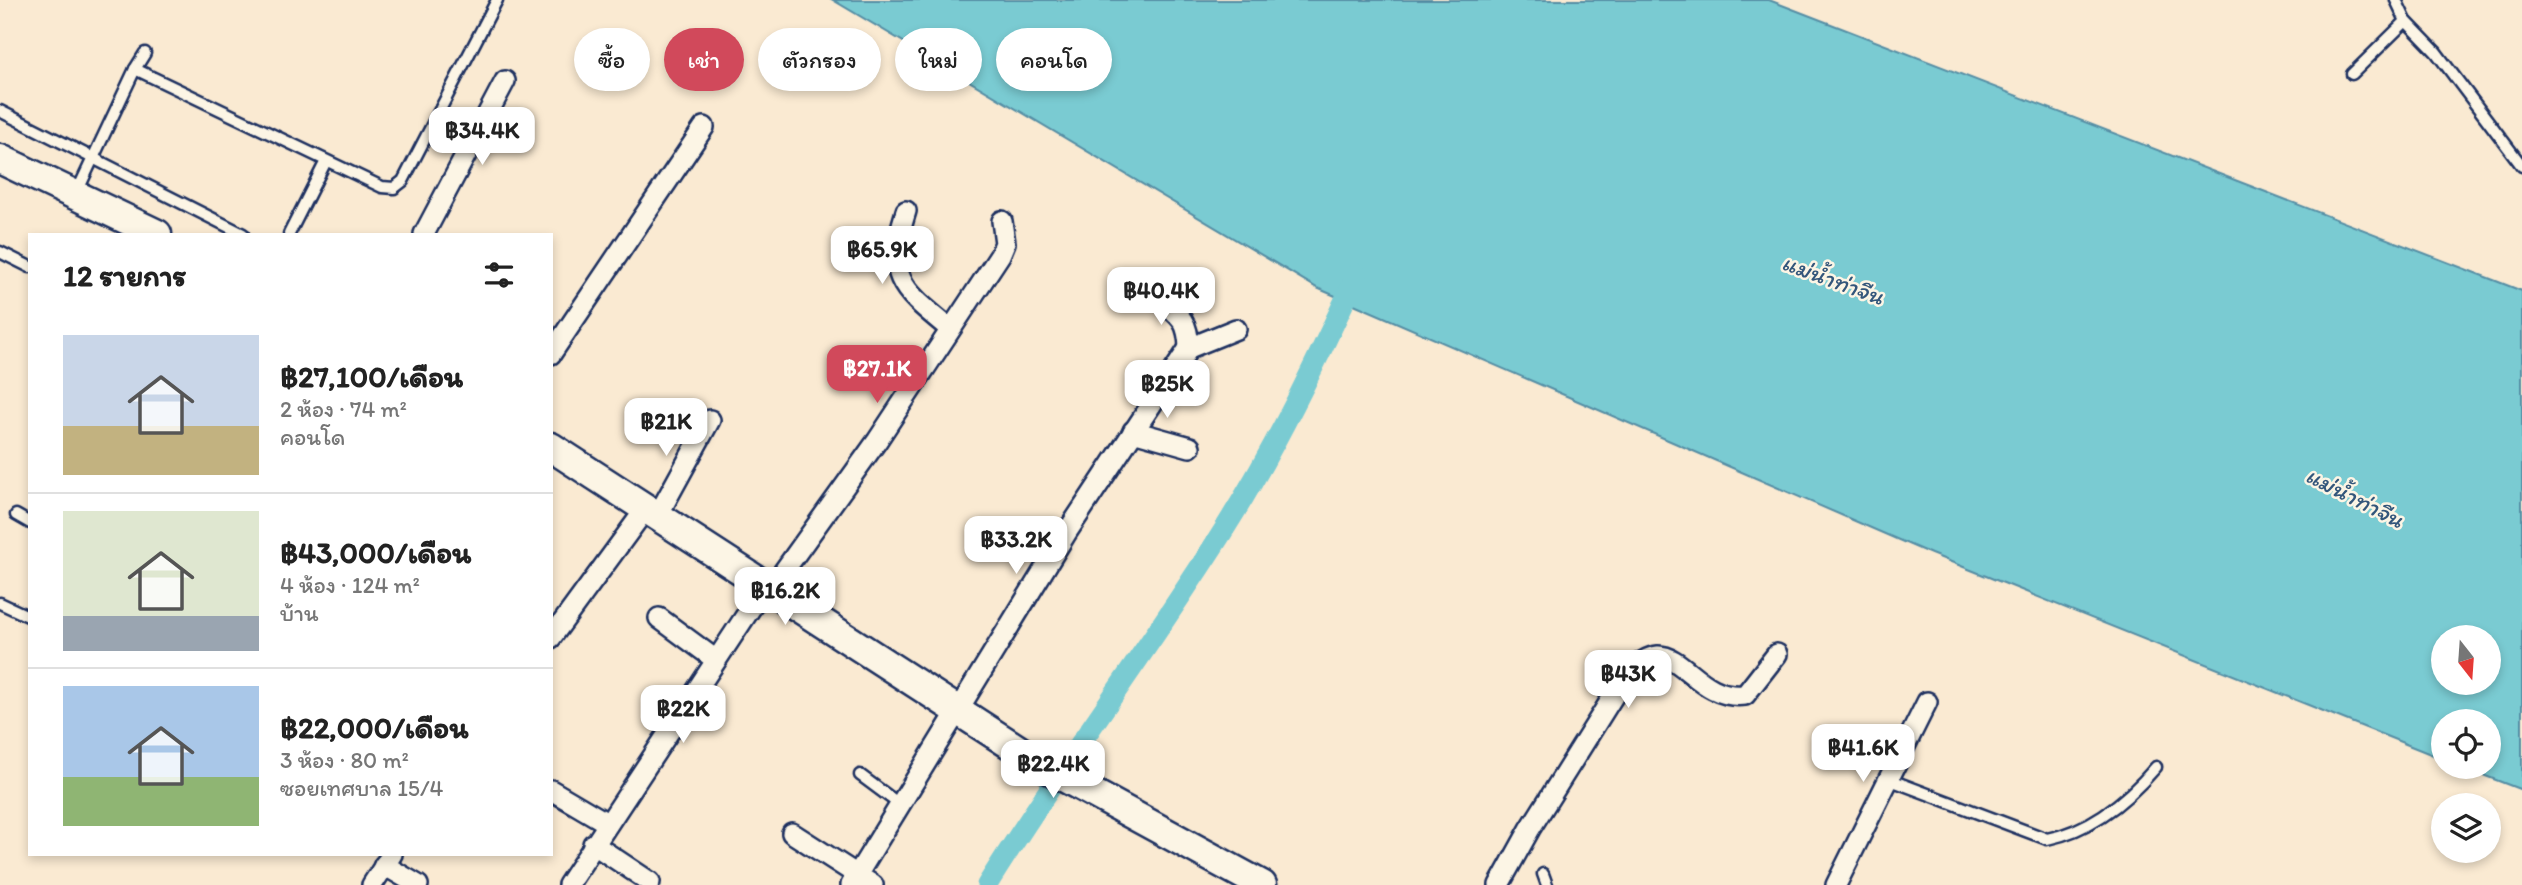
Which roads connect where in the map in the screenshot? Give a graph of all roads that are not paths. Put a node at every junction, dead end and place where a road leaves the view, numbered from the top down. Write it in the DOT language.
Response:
graph roads {
  1 [pos="496,0"];
  2 [pos="2396,0"];
  3 [pos="2406,22"];
  4 [pos="145,53"];
  5 [pos="135,69"];
  6 [pos="2352,74"];
  7 [pos="505,81"];
  8 [pos="0,111"];
  9 [pos="704,127"];
  10 [pos="0,159"];
  11 [pos="93,159"];
  12 [pos="326,161"];
  13 [pos="2522,166"];
  14 [pos="75,195"];
  15 [pos="906,211"];
  16 [pos="1002,220"];
  17 [pos="155,233"];
  18 [pos="241,233"];
  19 [pos="290,233"];
  20 [pos="425,233"];
  21 [pos="0,252"];
  22 [pos="28,266"];
  23 [pos="1155,296"];
  24 [pos="950,329"];
  25 [pos="1236,330"];
  26 [pos="1189,348"];
  27 [pos="553,351"];
  28 [pos="710,420"];
  29 [pos="1133,431"];
  30 [pos="1189,447"];
  31 [pos="553,448"];
  32 [pos="653,511"];
  33 [pos="16,515"];
  34 [pos="28,522"];
  35 [pos="768,587"];
  36 [pos="0,603"];
  37 [pos="28,617"];
  38 [pos="659,618"];
  39 [pos="553,636"];
  40 [pos="1777,654"];
  41 [pos="716,660"];
  42 [pos="1927,702"];
  43 [pos="958,709"];
  44 [pos="2156,766"];
  45 [pos="860,775"];
  46 [pos="1888,779"];
  47 [pos="553,791"];
  48 [pos="899,804"];
  49 [pos="607,823"];
  50 [pos="792,833"];
  51 [pos="593,844"];
  52 [pos="388,860"];
  53 [pos="1543,874"];
  54 [pos="860,881"];
  55 [pos="650,882"];
  56 [pos="372,885"];
  57 [pos="418,885"];
  58 [pos="568,885"];
  59 [pos="1262,885"];
  60 [pos="1499,885"];
  61 [pos="1547,885"];
  62 [pos="1836,885"];
  1 -- 12 [label="lane"];
  2 -- 3 [label="lane"];
  3 -- 6 [label="lane"];
  3 -- 13 [label="lane"];
  4 -- 5 [label="lane"];
  5 -- 11 [label="lane"];
  5 -- 12 [label="lane"];
  7 -- 20 [label="street"];
  8 -- 11 [label="lane"];
  9 -- 27 [label="street"];
  10 -- 14 [label="street"];
  11 -- 14 [label="lane"];
  11 -- 18 [label="lane"];
  12 -- 19 [label="lane"];
  14 -- 17 [label="street"];
  15 -- 24 [label="street"];
  16 -- 24 [label="street"];
  21 -- 22 [label="lane"];
  23 -- 26 [label="street"];
  24 -- 35 [label="street"];
  25 -- 26 [label="street"];
  26 -- 29 [label="street"];
  28 -- 32 [label="street"];
  29 -- 30 [label="street"];
  29 -- 43 [label="street"];
  31 -- 32 [label="street"];
  32 -- 35 [label="street"];
  32 -- 39 [label="street"];
  33 -- 34 [label="lane"];
  35 -- 41 [label="street"];
  35 -- 43 [label="street"];
  36 -- 37 [label="lane"];
  38 -- 41 [label="street"];
  40 -- 60 [label="street"];
  41 -- 49 [label="street"];
  42 -- 46 [label="street"];
  43 -- 48 [label="street"];
  43 -- 59 [label="street"];
  44 -- 46 [label="lane"];
  45 -- 48 [label="lane"];
  46 -- 62 [label="street"];
  47 -- 49 [label="street"];
  48 -- 54 [label="street"];
  49 -- 51 [label="street"];
  50 -- 54 [label="street"];
  51 -- 55 [label="street"];
  51 -- 58 [label="street"];
  52 -- 56 [label="street"];
  52 -- 57 [label="street"];
  53 -- 61 [label="lane"];
}
